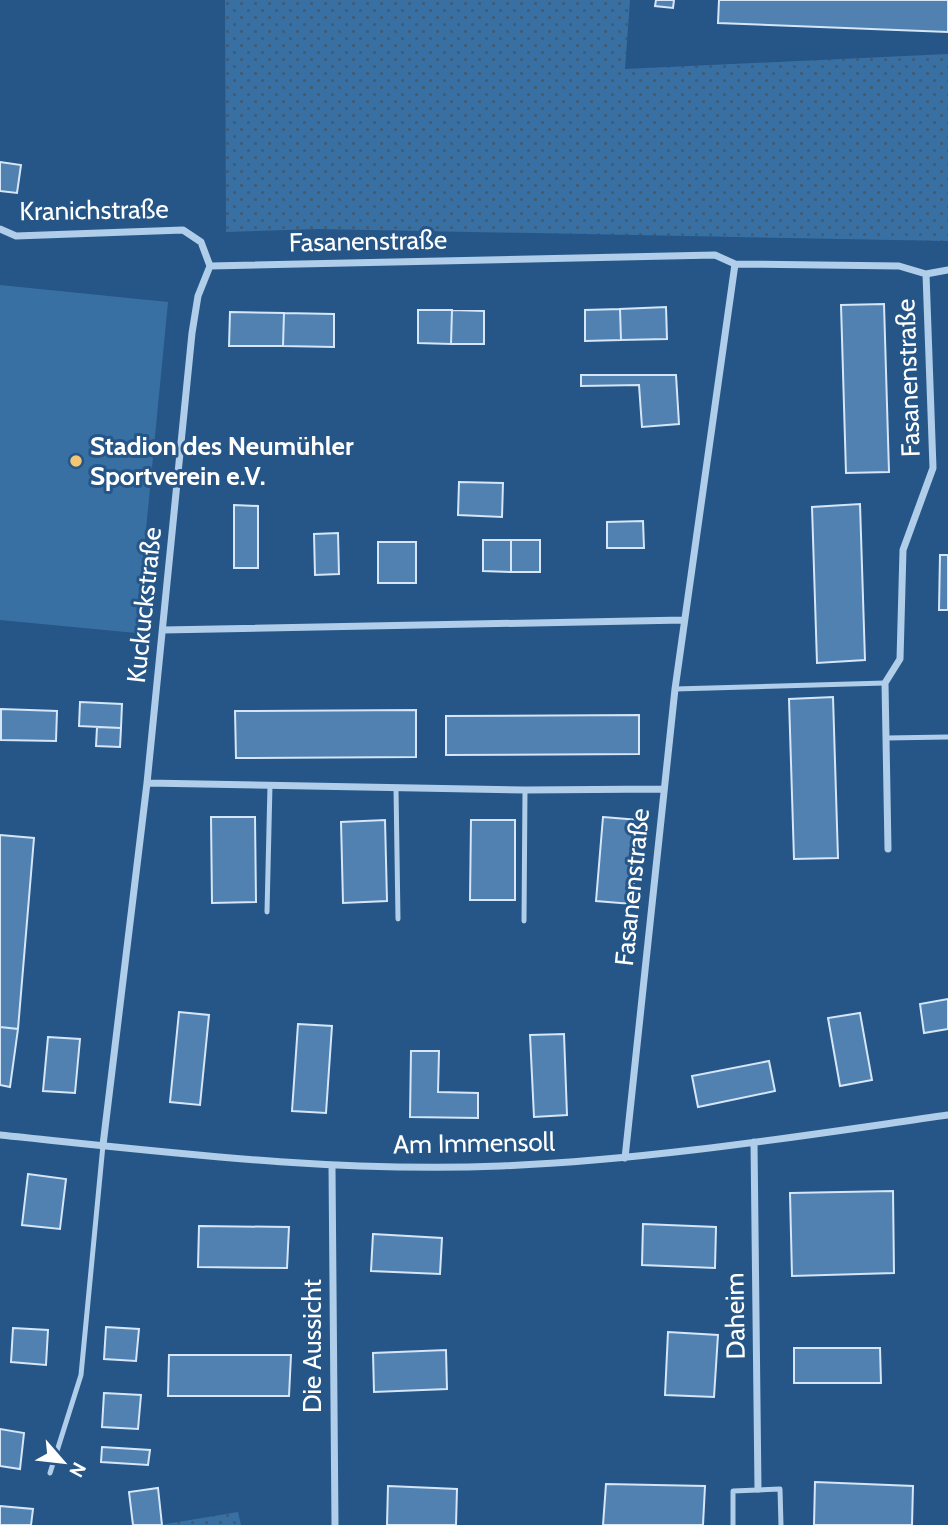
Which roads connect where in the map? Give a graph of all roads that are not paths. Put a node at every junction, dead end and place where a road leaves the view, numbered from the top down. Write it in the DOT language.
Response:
graph roads {
  1 [pos="0,229"];
  2 [pos="735,264"];
  3 [pos="210,266"];
  4 [pos="948,270"];
  5 [pos="926,274"];
  6 [pos="684,620"];
  7 [pos="163,630"];
  8 [pos="885,682"];
  9 [pos="676,689"];
  10 [pos="948,737"];
  11 [pos="886,738"];
  12 [pos="147,783"];
  13 [pos="271,785"];
  14 [pos="396,788"];
  15 [pos="663,789"];
  16 [pos="525,790"];
  17 [pos="888,849"];
  18 [pos="267,912"];
  19 [pos="398,919"];
  20 [pos="524,921"];
  21 [pos="948,1115"];
  22 [pos="0,1135"];
  23 [pos="754,1142"];
  24 [pos="103,1146"];
  25 [pos="625,1158"];
  26 [pos="332,1166"];
  27 [pos="50,1473"];
  28 [pos="758,1489"];
  29 [pos="335,1525"];
  30 [pos="733,1525"];
  31 [pos="781,1525"];
  1 -- 3 [label="street, Kranichstraße"];
  2 -- 3 [label="street, Fasanenstraße"];
  2 -- 5 [label="street, Fasanenstraße"];
  2 -- 6 [label="street, Fasanenstraße"];
  3 -- 7 [label="street, Kuckuckstraße"];
  4 -- 5 [label="street, Fasanenstraße"];
  5 -- 8 [label="street, Fasanenstraße"];
  6 -- 7 [label="street"];
  6 -- 9 [label="street, Fasanenstraße"];
  7 -- 12 [label="street, Kuckuckstraße"];
  8 -- 9 [label="lane"];
  8 -- 11 [label="street, Fasanenstraße"];
  9 -- 15 [label="street, Fasanenstraße"];
  10 -- 11 [label="lane"];
  11 -- 17 [label="street, Fasanenstraße"];
  12 -- 13 [label="street"];
  12 -- 24 [label="street, Kuckuckstraße"];
  13 -- 14 [label="street"];
  13 -- 18 [label="lane"];
  14 -- 16 [label="street"];
  14 -- 19 [label="lane"];
  15 -- 16 [label="street"];
  15 -- 25 [label="street, Fasanenstraße"];
  16 -- 20 [label="lane"];
  21 -- 23 [label="street, Am Immensoll"];
  22 -- 24 [label="street, Am Immensoll"];
  23 -- 25 [label="street, Am Immensoll"];
  23 -- 28 [label="street, Daheim"];
  24 -- 26 [label="street, Am Immensoll"];
  24 -- 27 [label="lane"];
  25 -- 26 [label="street, Am Immensoll"];
  26 -- 29 [label="street, Die Aussicht"];
  28 -- 30 [label="lane"];
  28 -- 31 [label="lane"];
}
